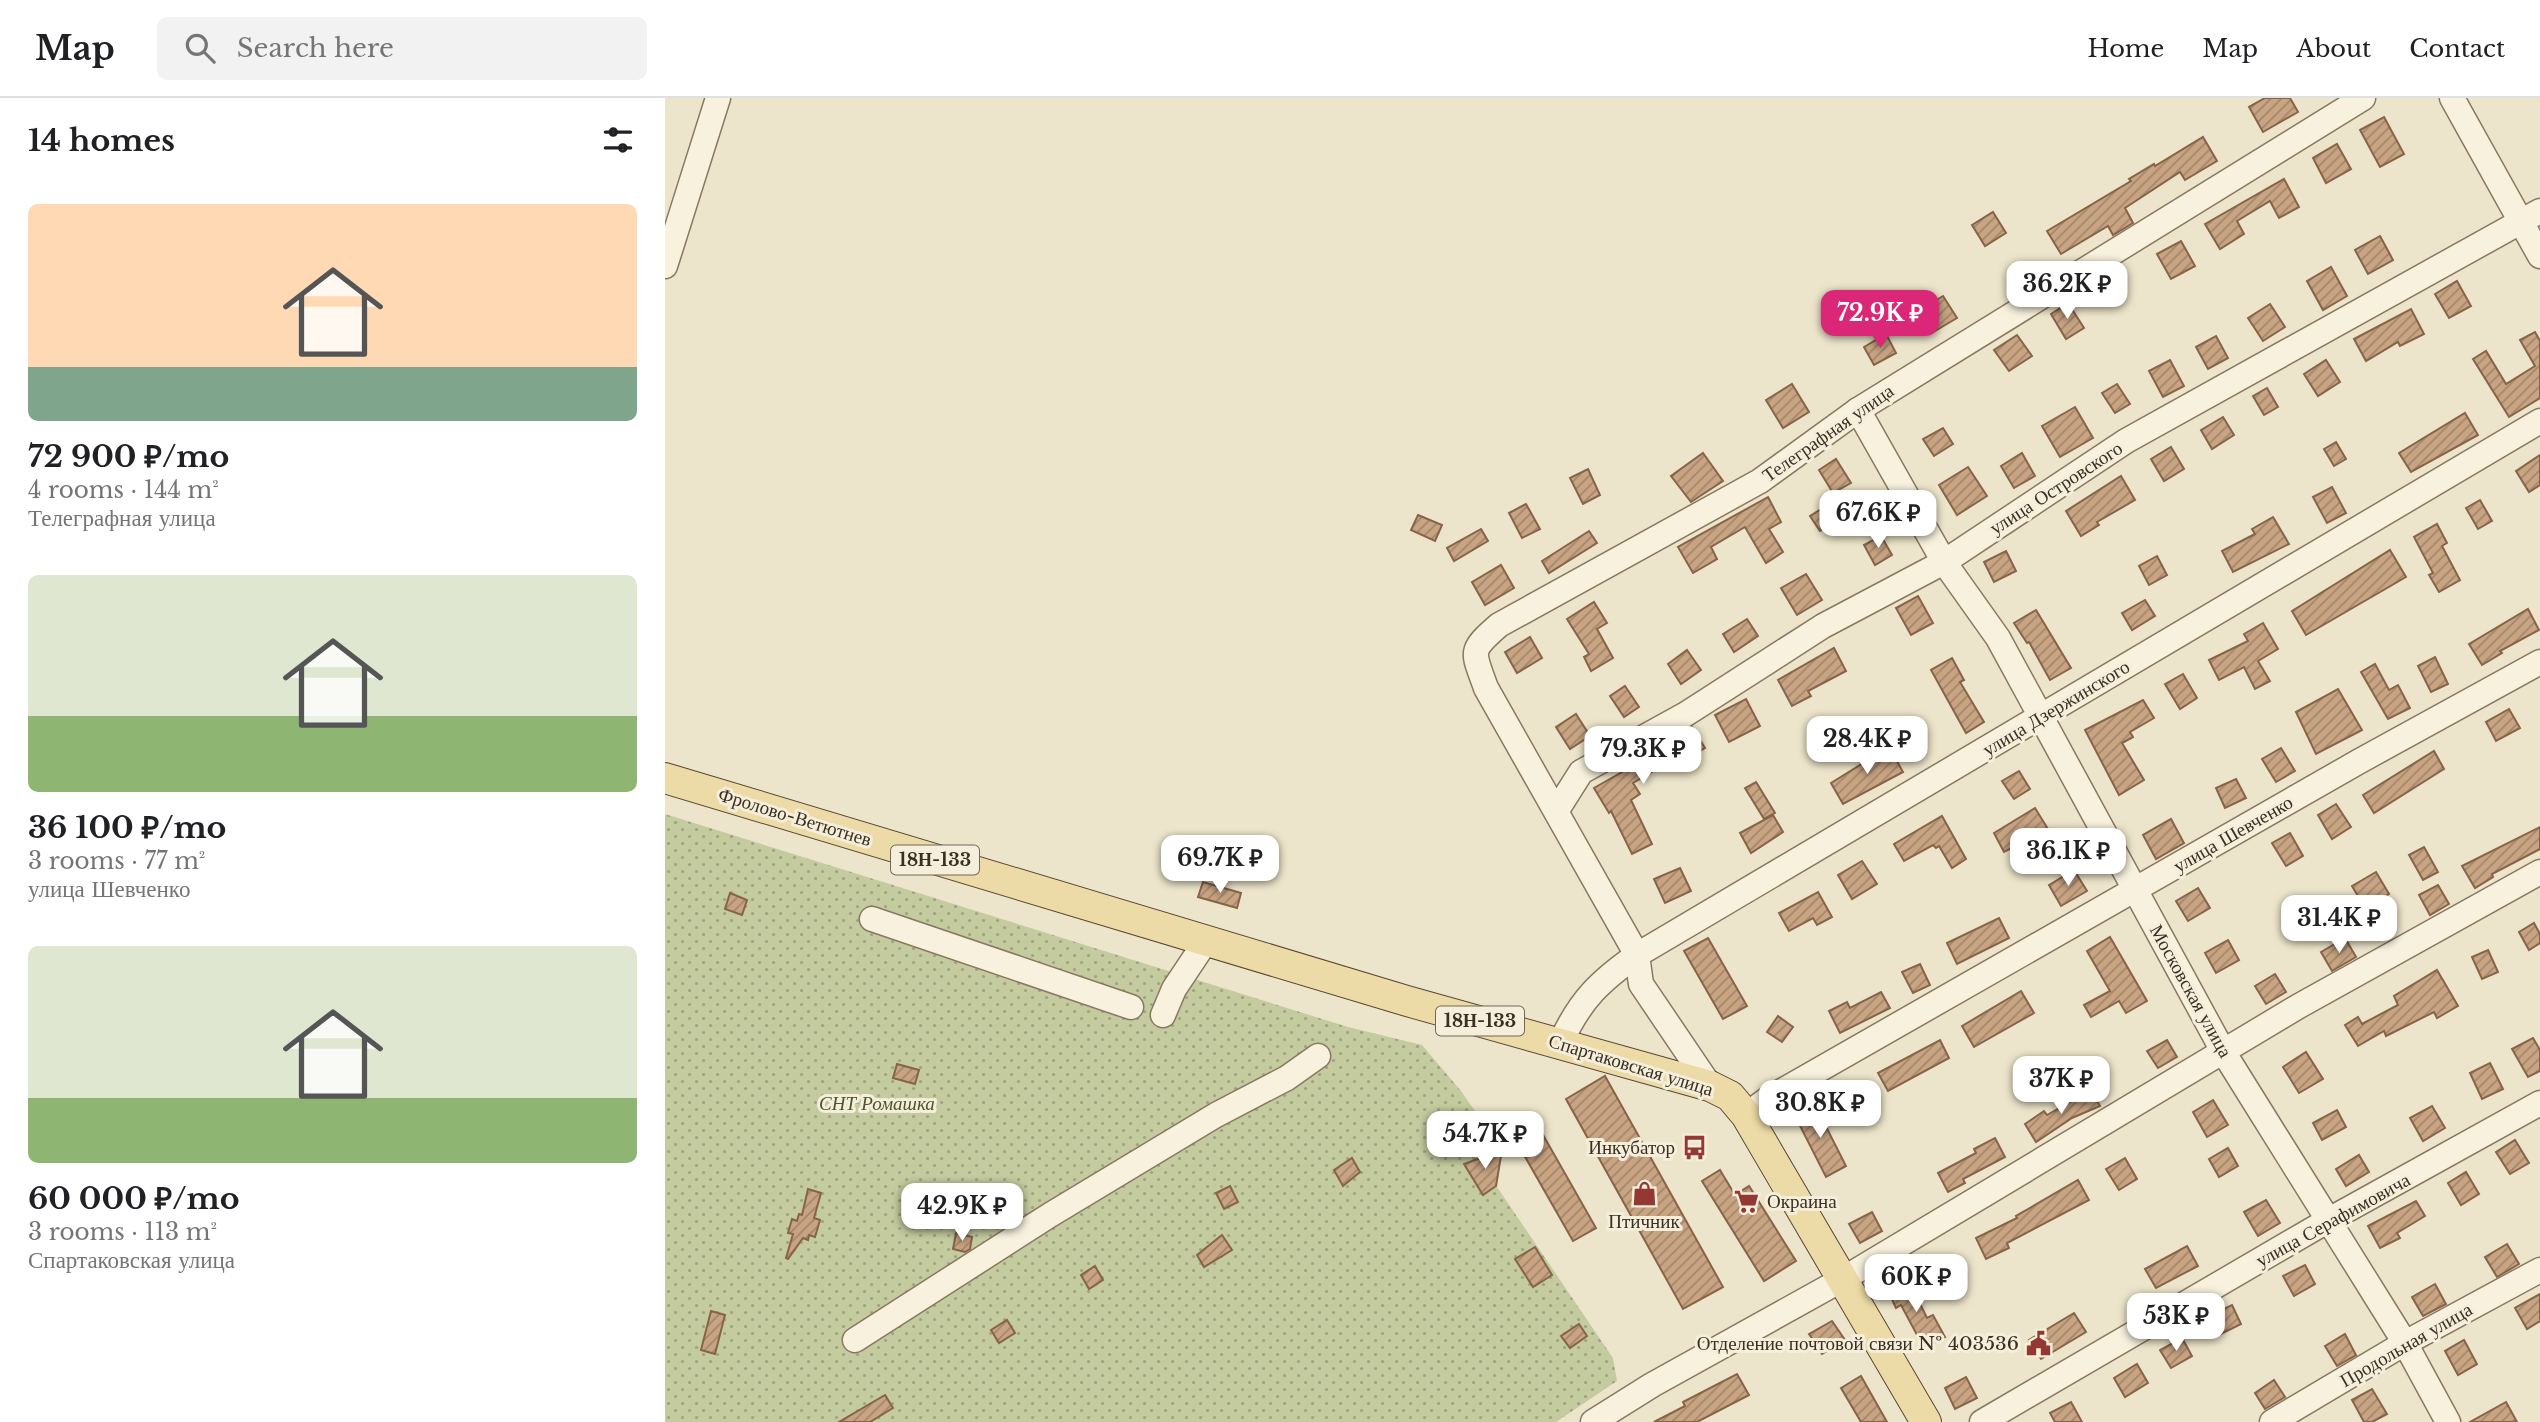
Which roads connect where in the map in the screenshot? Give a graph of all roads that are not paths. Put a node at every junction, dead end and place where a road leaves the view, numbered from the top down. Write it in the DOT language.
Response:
graph roads {
  1 [pos="718,98"];
  2 [pos="2363,98"];
  3 [pos="2452,98"];
  4 [pos="2531,217"];
  5 [pos="2540,256"];
  6 [pos="665,266"];
  7 [pos="1857,410"];
  8 [pos="2540,421"];
  9 [pos="1944,562"];
  10 [pos="2540,662"];
  11 [pos="2042,717"];
  12 [pos="665,778"];
  13 [pos="1557,810"];
  14 [pos="2540,872"];
  15 [pos="2136,890"];
  16 [pos="872,919"];
  17 [pos="1206,941"];
  18 [pos="1637,955"];
  19 [pos="1131,1007"];
  20 [pos="1163,1015"];
  21 [pos="1561,1042"];
  22 [pos="2224,1053"];
  23 [pos="1318,1056"];
  24 [pos="1710,1086"];
  25 [pos="2540,1103"];
  26 [pos="1746,1115"];
  27 [pos="2327,1221"];
  28 [pos="2540,1270"];
  29 [pos="1843,1279"];
  30 [pos="855,1340"];
  31 [pos="2405,1343"];
  32 [pos="1593,1422"];
  33 [pos="1926,1422"];
  34 [pos="1982,1422"];
  35 [pos="2272,1422"];
  36 [pos="2448,1422"];
  1 -- 6 [label="street"];
  2 -- 7 [label="street, Телеграфная улица"];
  3 -- 4 [label="street"];
  4 -- 5 [label="street"];
  4 -- 9 [label="street, улица Островского"];
  7 -- 9 [label="street, Московская улица"];
  7 -- 13 [label="street, Телеграфная улица"];
  8 -- 11 [label="street, улица Дзержинского"];
  9 -- 11 [label="street, Московская улица"];
  9 -- 13 [label="street, улица Островского"];
  10 -- 15 [label="street, улица Шевченко"];
  11 -- 15 [label="street, Московская улица"];
  11 -- 18 [label="street, улица Дзержинского"];
  12 -- 17 [label="main road, Фролово-Ветютнев / 18Н-133"];
  13 -- 18 [label="street"];
  14 -- 22 [label="street"];
  15 -- 22 [label="street, Московская улица"];
  15 -- 26 [label="street, улица Шевченко"];
  16 -- 19 [label="street"];
  17 -- 20 [label="street"];
  17 -- 21 [label="main road, Спартаковская улица / 18Н-133"];
  18 -- 21 [label="street, улица Дзержинского"];
  18 -- 24 [label="street"];
  21 -- 24 [label="main road, Спартаковская улица / 18Н-133"];
  22 -- 27 [label="street, Московская улица"];
  22 -- 29 [label="street"];
  23 -- 30 [label="street"];
  24 -- 26 [label="main road, Спартаковская улица / 18Н-133"];
  25 -- 27 [label="street, улица Серафимовича"];
  26 -- 29 [label="main road, Спартаковская улица / 18Н-133"];
  27 -- 31 [label="street, Московская улица"];
  27 -- 34 [label="street, улица Серафимовича"];
  28 -- 31 [label="street, Продольная улица"];
  29 -- 32 [label="street"];
  29 -- 33 [label="main road, Спартаковская улица / 18Н-133"];
  31 -- 35 [label="street, Продольная улица"];
  31 -- 36 [label="street, Московская улица"];
}
